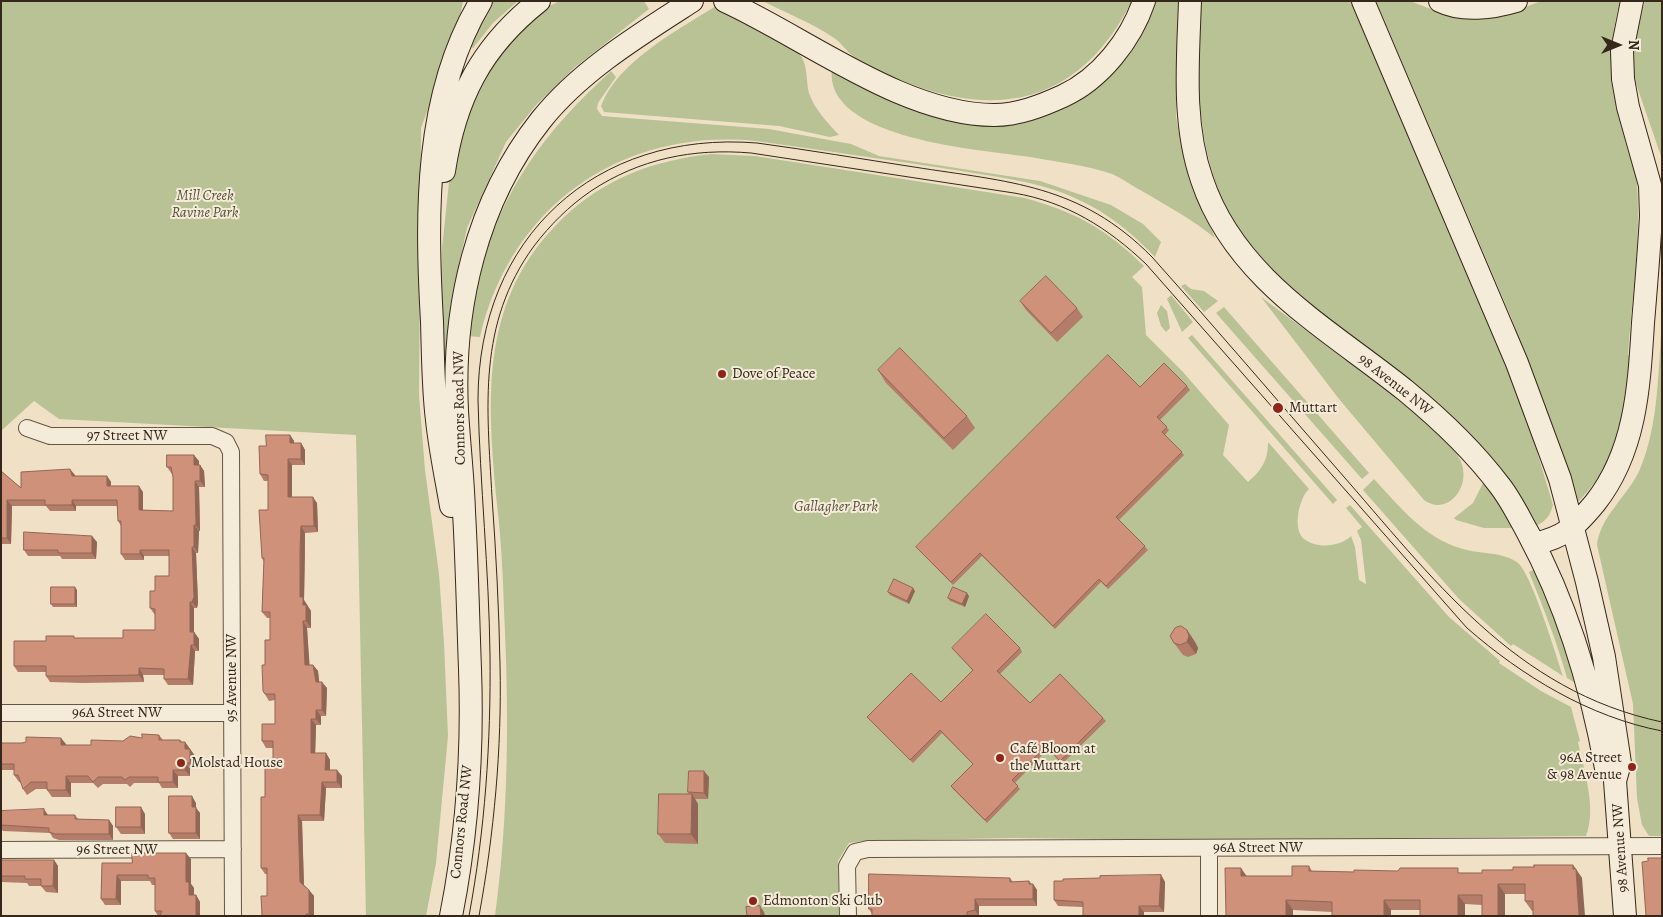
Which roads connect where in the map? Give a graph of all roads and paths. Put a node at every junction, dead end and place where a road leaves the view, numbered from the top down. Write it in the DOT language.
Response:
graph roads {
  1 [pos="481,1"];
  2 [pos="540,1"];
  3 [pos="692,1"];
  4 [pos="725,1"];
  5 [pos="1144,1"];
  6 [pos="1190,1"];
  7 [pos="1363,1"];
  8 [pos="1440,1"];
  9 [pos="1516,1"];
  10 [pos="1632,1"];
  11 [pos="430,289"];
  12 [pos="27,428"];
  13 [pos="226,442"];
  14 [pos="1573,528"];
  15 [pos="1534,544"];
  16 [pos="466,578"];
  17 [pos="1,713"];
  18 [pos="232,713"];
  19 [pos="1615,781"];
  20 [pos="1620,846"];
  21 [pos="1662,846"];
  22 [pos="1209,848"];
  23 [pos="233,849"];
  24 [pos="1,850"];
  25 [pos="233,916"];
  26 [pos="451,916"];
  27 [pos="848,916"];
  28 [pos="1209,916"];
  29 [pos="1626,916"];
  1 -- 11 [label="main road, Connors Road NW"];
  2 -- 11 [label="main road"];
  3 -- 16 [label="main road, Connors Road NW"];
  4 -- 5 [label="main road"];
  6 -- 15 [label="main road, 98 Avenue NW"];
  7 -- 14 [label="main road, 98 Avenue NW"];
  8 -- 9 [label="main road"];
  10 -- 14 [label="main road"];
  11 -- 16 [label="main road, Connors Road NW"];
  12 -- 13 [label="street, 97 Street NW"];
  13 -- 18 [label="street, 95 Avenue NW"];
  14 -- 15 [label="main road"];
  14 -- 19 [label="main road, 98 Avenue NW"];
  15 -- 19 [label="main road, 98 Avenue NW"];
  16 -- 26 [label="main road, Connors Road NW"];
  17 -- 18 [label="street, 96A Street NW"];
  18 -- 23 [label="street, 95 Avenue NW"];
  19 -- 20 [label="main road, 98 Avenue NW"];
  20 -- 21 [label="street, 96A Street NW"];
  20 -- 22 [label="street, 96A Street NW"];
  20 -- 29 [label="main road, 98 Avenue NW"];
  22 -- 27 [label="street, 96A Street NW"];
  22 -- 28 [label="street"];
  23 -- 24 [label="street, 96 Street NW"];
  23 -- 25 [label="street, 95 Avenue NW"];
}
